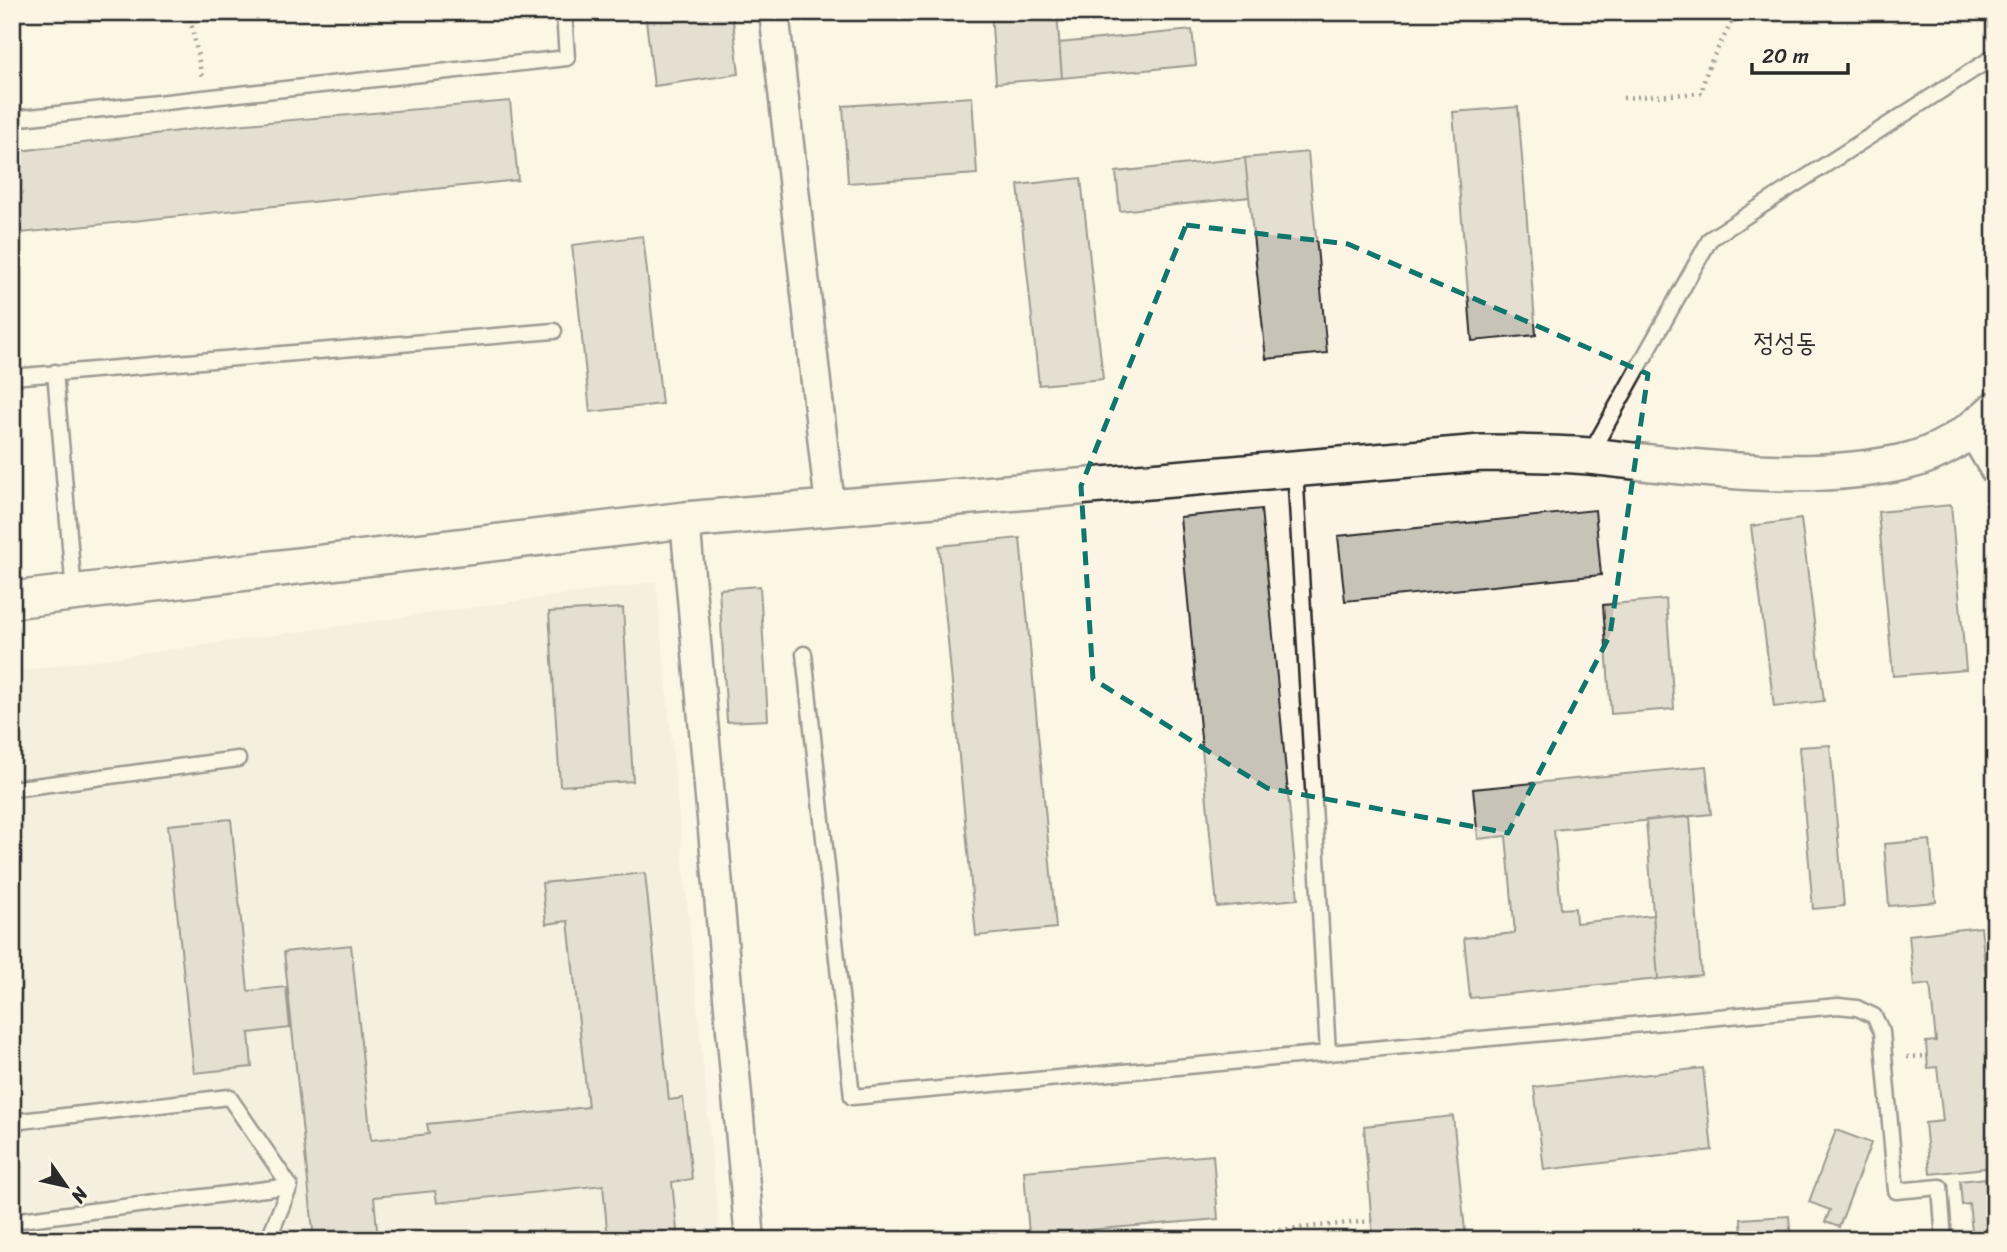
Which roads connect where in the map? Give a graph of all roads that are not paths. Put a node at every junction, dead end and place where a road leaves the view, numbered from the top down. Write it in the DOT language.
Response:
graph roads {
  1 [pos="564,12"];
  2 [pos="774,12"];
  3 [pos="1995,56"];
  4 [pos="12,119"];
  5 [pos="554,331"];
  6 [pos="54,372"];
  7 [pos="12,377"];
  8 [pos="1983,421"];
  9 [pos="1588,456"];
  10 [pos="1295,468"];
  11 [pos="1995,470"];
  12 [pos="830,506"];
  13 [pos="685,520"];
  14 [pos="74,592"];
  15 [pos="12,600"];
  16 [pos="804,653"];
  17 [pos="238,759"];
  18 [pos="12,789"];
  19 [pos="1328,1053"];
  20 [pos="12,1122"];
  21 [pos="290,1186"];
  22 [pos="12,1221"];
  23 [pos="268,1240"];
  24 [pos="750,1240"];
  25 [pos="1944,1240"];
  1 -- 4 [label="lane"];
  2 -- 12 [label="street"];
  3 -- 9 [label="lane"];
  5 -- 6 [label="lane"];
  6 -- 7 [label="lane"];
  6 -- 14 [label="lane"];
  8 -- 9 [label="street"];
  8 -- 11 [label="street"];
  9 -- 10 [label="street"];
  10 -- 12 [label="street"];
  10 -- 19 [label="lane"];
  12 -- 13 [label="street"];
  13 -- 14 [label="street"];
  13 -- 24 [label="street"];
  14 -- 15 [label="street"];
  16 -- 19 [label="lane"];
  17 -- 18 [label="lane"];
  19 -- 25 [label="lane"];
  20 -- 21 [label="lane"];
  21 -- 22 [label="lane"];
  21 -- 23 [label="lane"];
}
